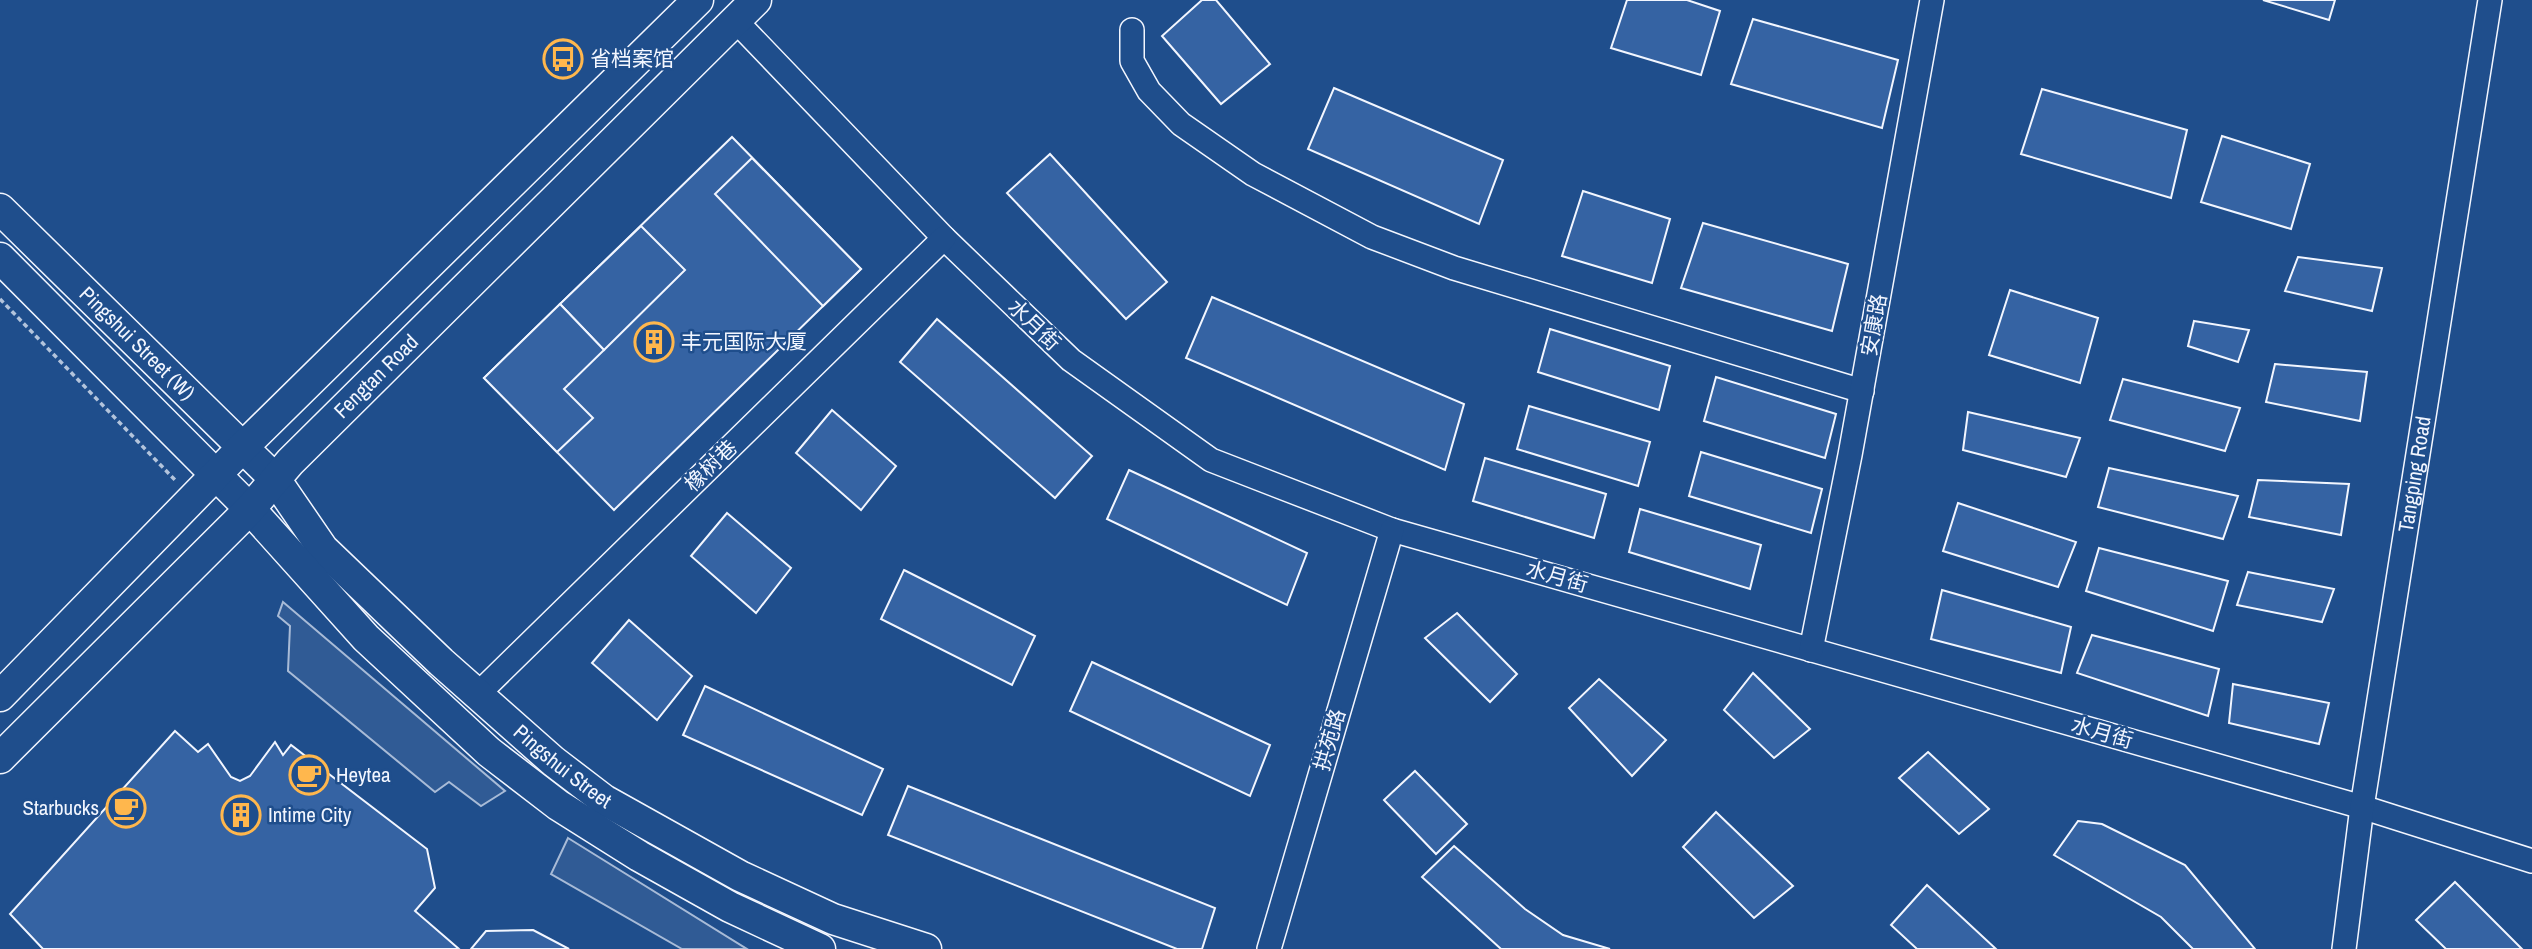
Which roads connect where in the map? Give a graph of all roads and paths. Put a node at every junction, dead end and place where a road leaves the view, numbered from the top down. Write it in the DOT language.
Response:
graph roads {
  1 [pos="698,0"];
  2 [pos="1932,0"];
  3 [pos="2490,0"];
  4 [pos="745,10"];
  5 [pos="1132,30"];
  6 [pos="0,209"];
  7 [pos="944,239"];
  8 [pos="0,258"];
  9 [pos="0,299"];
  10 [pos="1862,391"];
  11 [pos="243,447"];
  12 [pos="216,476"];
  13 [pos="275,479"];
  14 [pos="194,499"];
  15 [pos="250,509"];
  16 [pos="1391,530"];
  17 [pos="1811,650"];
  18 [pos="478,694"];
  19 [pos="0,696"];
  20 [pos="0,758"];
  21 [pos="2362,807"];
  22 [pos="2532,860"];
  23 [pos="820,949"];
  24 [pos="926,949"];
  25 [pos="1269,949"];
  26 [pos="2344,949"];
  1 -- 11 [label="main road, Fengtan Road"];
  2 -- 10 [label="street, 安康路"];
  3 -- 21 [label="street, Tangping Road"];
  4 -- 7 [label="street, 水月街"];
  4 -- 13 [label="main road, Fengtan Road"];
  5 -- 10 [label="street"];
  6 -- 11 [label="main road, Pingshui Street (W)"];
  7 -- 16 [label="street, 水月街"];
  7 -- 18 [label="street, 橡树巷"];
  8 -- 12 [label="main road, Pingshui Street (W)"];
  9 -- 14 [label="path"];
  10 -- 17 [label="street, 安康路"];
  11 -- 12 [label="main road, Fengtan Road"];
  11 -- 13 [label="main road, Pingshui Street (W)"];
  12 -- 14 [label="main road, Fengtan Road"];
  12 -- 15 [label="main road, Pingshui Street"];
  13 -- 15 [label="main road, Fengtan Road"];
  13 -- 18 [label="main road, Pingshui Street"];
  14 -- 19 [label="main road, Fengtan Road"];
  15 -- 20 [label="main road, Fengtan Road"];
  15 -- 23 [label="main road, Pingshui Street"];
  16 -- 17 [label="street, 水月街"];
  16 -- 25 [label="street, 拱苑路"];
  17 -- 21 [label="street, 水月街"];
  18 -- 24 [label="main road, Pingshui Street"];
  21 -- 22 [label="street, 水月街"];
  21 -- 26 [label="street, Tangping Road"];
}
